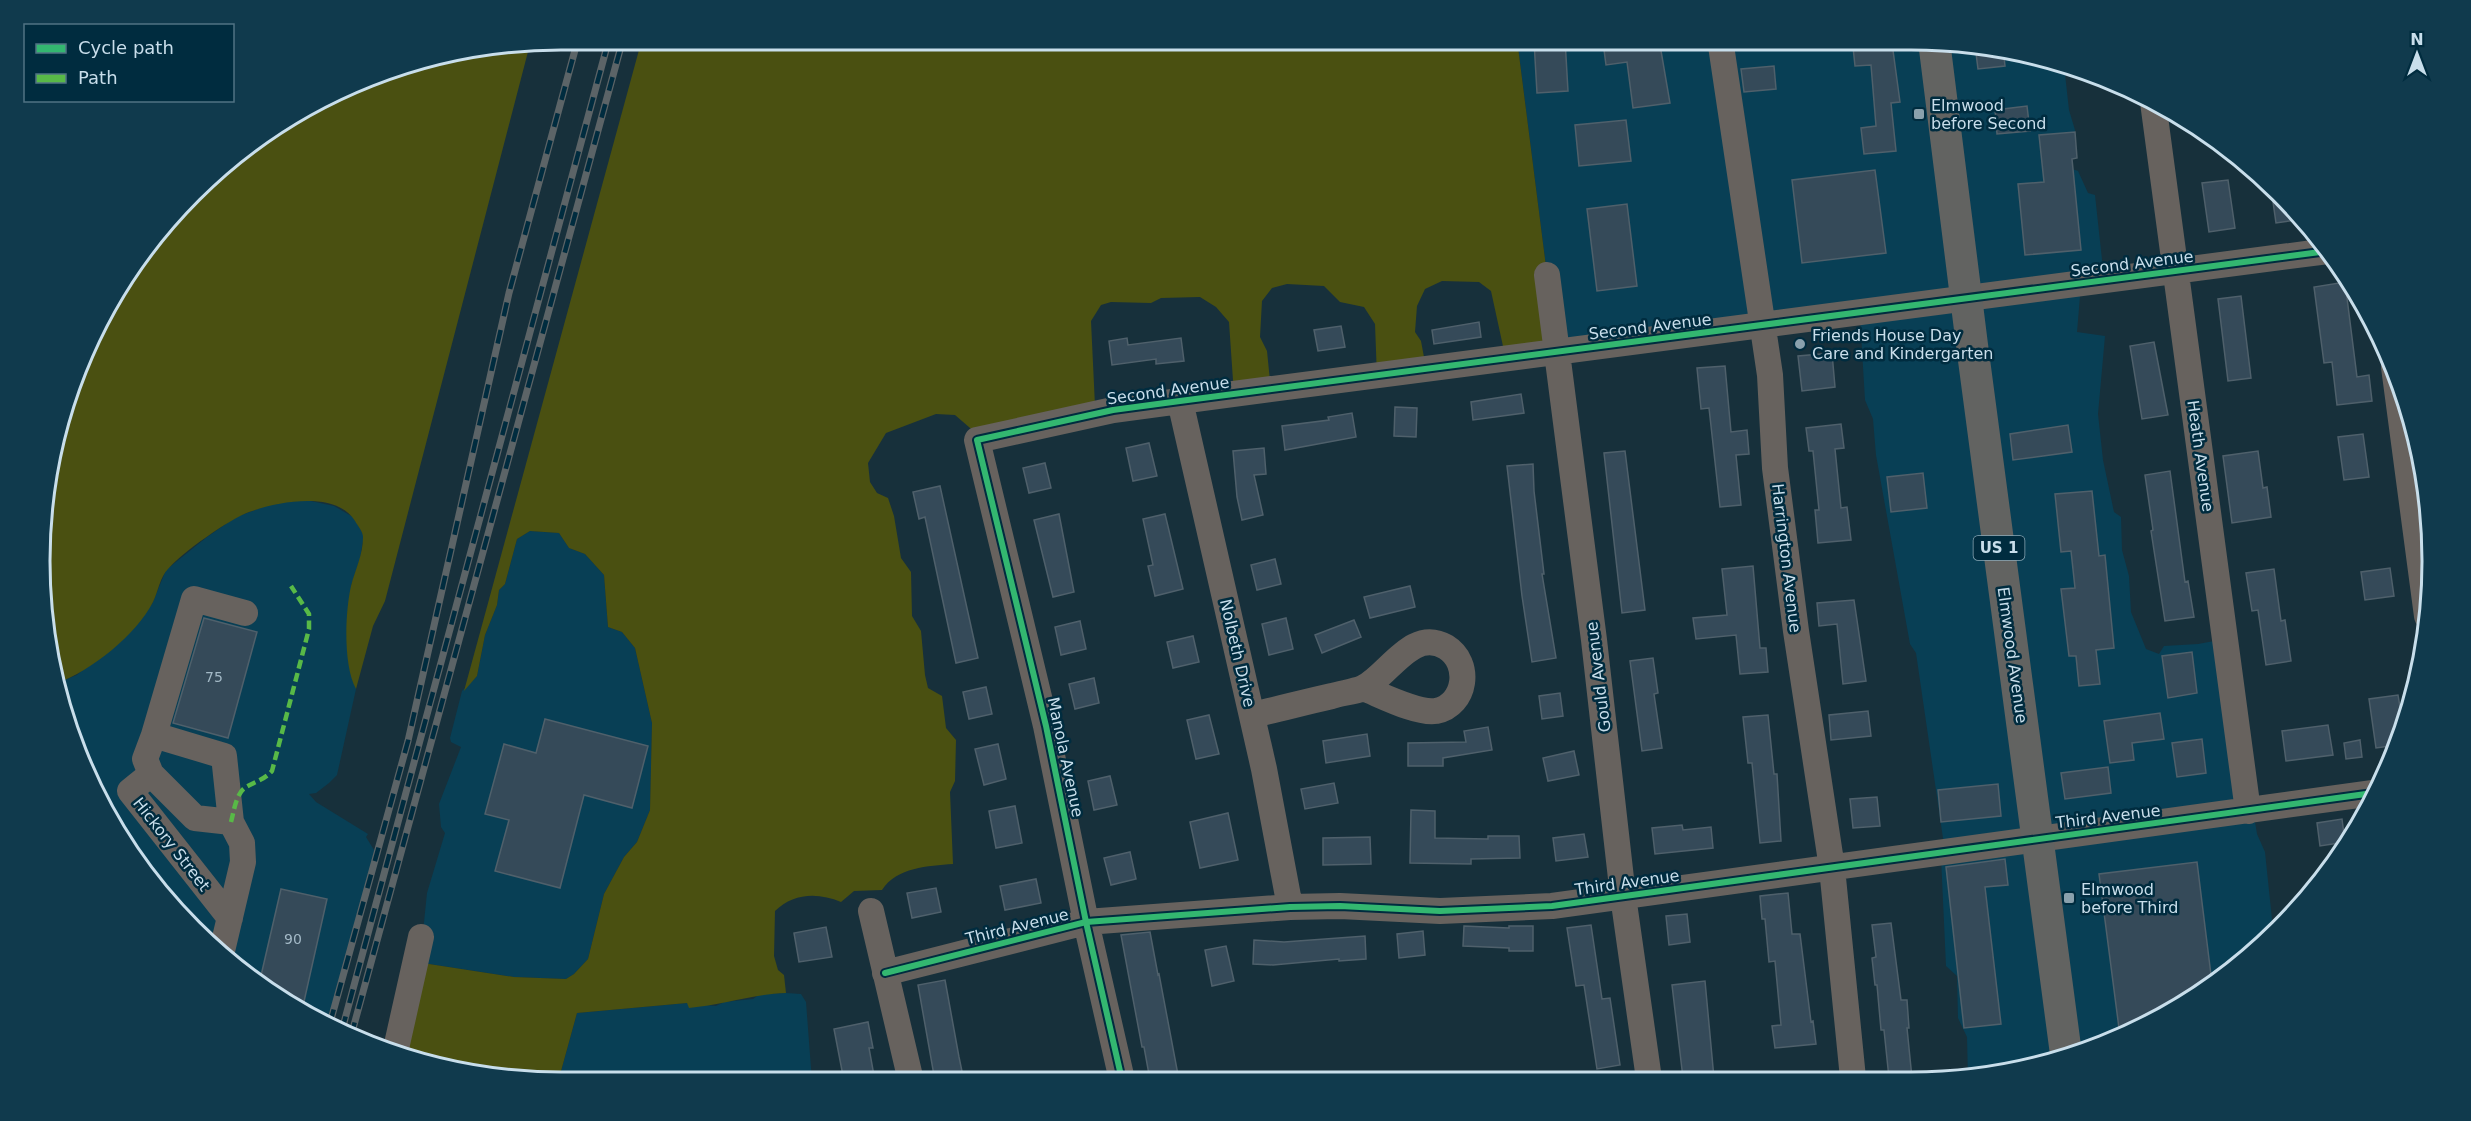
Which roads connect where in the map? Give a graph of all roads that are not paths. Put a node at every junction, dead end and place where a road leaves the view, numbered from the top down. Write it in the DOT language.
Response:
graph roads {
  1 [pos="1722,50"];
  2 [pos="1935,51"];
  3 [pos="2154,112"];
  4 [pos="2318,252"];
  5 [pos="2176,271"];
  6 [pos="1547,275"];
  7 [pos="1966,298"];
  8 [pos="1762,325"];
  9 [pos="1557,351"];
  10 [pos="1180,401"];
  11 [pos="2401,417"];
  12 [pos="977,440"];
  13 [pos="2421,573"];
  14 [pos="245,613"];
  15 [pos="1363,688"];
  16 [pos="1252,715"];
  17 [pos="154,735"];
  18 [pos="151,774"];
  19 [pos="2365,795"];
  20 [pos="2248,811"];
  21 [pos="231,822"];
  22 [pos="2037,839"];
  23 [pos="1832,868"];
  24 [pos="1623,896"];
  25 [pos="1290,907"];
  26 [pos="871,911"];
  27 [pos="230,918"];
  28 [pos="1086,922"];
  29 [pos="421,937"];
  30 [pos="224,945"];
  31 [pos="885,973"];
  32 [pos="397,1044"];
  33 [pos="2066,1047"];
  34 [pos="909,1072"];
  35 [pos="1120,1072"];
  36 [pos="1648,1072"];
  37 [pos="1852,1072"];
  1 -- 8 [label="street, Harrington Avenue"];
  2 -- 7 [label="main road, Elmwood Avenue / US 1"];
  3 -- 5 [label="street, Heath Avenue"];
  4 -- 5 [label="street, Second Avenue"];
  5 -- 7 [label="street, Second Avenue"];
  5 -- 20 [label="street, Heath Avenue"];
  6 -- 9 [label="street, Gould Avenue"];
  7 -- 8 [label="street, Second Avenue"];
  7 -- 22 [label="main road, Elmwood Avenue / US 1"];
  8 -- 9 [label="street, Second Avenue"];
  8 -- 23 [label="street, Harrington Avenue"];
  9 -- 10 [label="street, Second Avenue"];
  9 -- 24 [label="street, Gould Avenue"];
  10 -- 12 [label="street, Second Avenue"];
  10 -- 16 [label="street, Nolbeth Drive"];
  11 -- 13 [label="street"];
  12 -- 28 [label="street, Manola Avenue"];
  14 -- 17 [label="street"];
  15 -- 16 [label="street"];
  16 -- 25 [label="street, Nolbeth Drive"];
  17 -- 18 [label="street"];
  17 -- 21 [label="street"];
  18 -- 21 [label="street"];
  18 -- 27 [label="street, Hickory Street"];
  19 -- 20 [label="street, Third Avenue"];
  20 -- 22 [label="street, Third Avenue"];
  21 -- 27 [label="street"];
  22 -- 23 [label="street, Third Avenue"];
  22 -- 33 [label="main road, Elmwood Avenue / US 1"];
  23 -- 24 [label="street, Third Avenue"];
  23 -- 37 [label="street, Harrington Avenue"];
  24 -- 25 [label="street, Third Avenue"];
  24 -- 36 [label="street, Gould Avenue"];
  25 -- 28 [label="street, Third Avenue"];
  26 -- 31 [label="street"];
  27 -- 30 [label="street"];
  28 -- 31 [label="street, Third Avenue"];
  28 -- 35 [label="street, Manola Avenue"];
  29 -- 32 [label="street"];
  31 -- 34 [label="street"];
}
